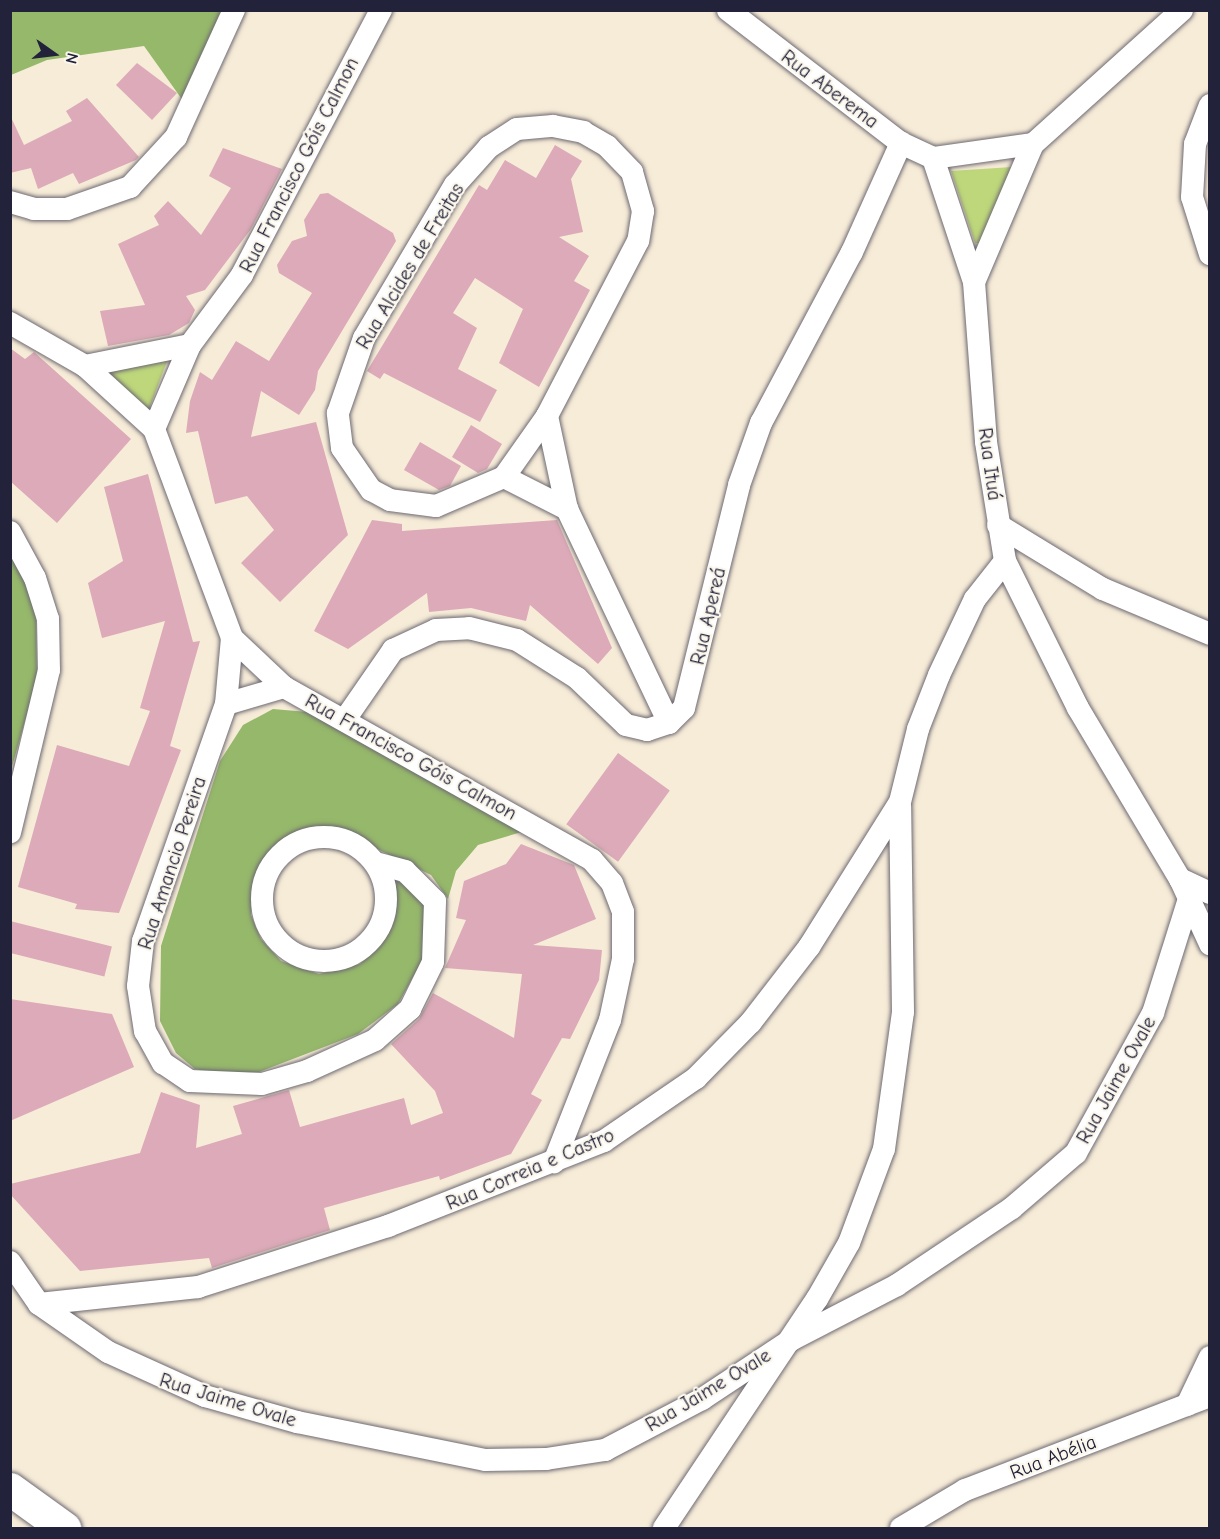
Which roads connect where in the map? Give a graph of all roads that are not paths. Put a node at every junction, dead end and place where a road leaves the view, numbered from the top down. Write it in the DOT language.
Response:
graph roads {
  1 [pos="234,10"];
  2 [pos="381,10"];
  3 [pos="1182,10"];
  4 [pos="734,13"];
  5 [pos="1209,105"];
  6 [pos="902,143"];
  7 [pos="1033,144"];
  8 [pos="933,158"];
  9 [pos="10,201"];
  10 [pos="1209,254"];
  11 [pos="974,282"];
  12 [pos="10,323"];
  13 [pos="190,345"];
  14 [pos="86,366"];
  15 [pos="548,416"];
  16 [pos="154,429"];
  17 [pos="504,477"];
  18 [pos="567,509"];
  19 [pos="998,525"];
  20 [pos="10,532"];
  21 [pos="1005,561"];
  22 [pos="1209,634"];
  23 [pos="232,638"];
  24 [pos="284,687"];
  25 [pos="226,704"];
  26 [pos="346,718"];
  27 [pos="669,723"];
  28 [pos="900,802"];
  29 [pos="10,832"];
  30 [pos="375,863"];
  31 [pos="1193,890"];
  32 [pos="1209,944"];
  33 [pos="554,1162"];
  34 [pos="10,1262"];
  35 [pos="39,1304"];
  36 [pos="791,1340"];
  37 [pos="1209,1357"];
  38 [pos="1209,1396"];
  39 [pos="1188,1405"];
  40 [pos="10,1489"];
  41 [pos="64,1528"];
  42 [pos="664,1528"];
  43 [pos="901,1528"];
  1 -- 9 [label="street"];
  2 -- 13 [label="street, Rua Francisco Góis Calmon"];
  3 -- 7 [label="street, Rua Ituá"];
  4 -- 6 [label="street, Rua Aberema"];
  5 -- 10 [label="street"];
  6 -- 8 [label="street, Rua Aberema"];
  6 -- 27 [label="street, Rua Apereá"];
  7 -- 8 [label="street"];
  7 -- 11 [label="street, Rua Ituá"];
  8 -- 11 [label="street"];
  11 -- 19 [label="street, Rua Ituá"];
  12 -- 14 [label="street"];
  13 -- 14 [label="street"];
  13 -- 16 [label="street, Rua Francisco Góis Calmon"];
  14 -- 16 [label="street"];
  15 -- 17 [label="street, Rua Alcides de Freitas"];
  15 -- 17 [label="street, Rua Alcides de Freitas"];
  15 -- 18 [label="street"];
  16 -- 23 [label="street, Rua Francisco Góis Calmon"];
  17 -- 18 [label="street"];
  18 -- 27 [label="street"];
  19 -- 21 [label="street, Rua Ituá"];
  19 -- 22 [label="street"];
  20 -- 29 [label="street"];
  21 -- 28 [label="street, Rua Correia e Castro"];
  21 -- 31 [label="street, Rua Ituá"];
  23 -- 24 [label="street, Rua Francisco Góis Calmon"];
  23 -- 25 [label="street, Rua Amancio Pereira"];
  24 -- 25 [label="street"];
  24 -- 26 [label="street, Rua Francisco Góis Calmon"];
  25 -- 30 [label="street, Rua Amancio Pereira"];
  26 -- 27 [label="street"];
  26 -- 33 [label="street, Rua Francisco Góis Calmon"];
  28 -- 33 [label="street, Rua Correia e Castro"];
  28 -- 36 [label="street"];
  30 -- 30 [label="street, Rua Amancio Pereira"];
  31 -- 32 [label="street, Rua Ituá"];
  31 -- 36 [label="street, Rua Jaime Ovale"];
  33 -- 35 [label="street, Rua Correia e Castro"];
  34 -- 35 [label="street"];
  35 -- 36 [label="street, Rua Jaime Ovale"];
  36 -- 42 [label="street"];
  37 -- 39 [label="street"];
  38 -- 39 [label="street, Rua Abélia"];
  39 -- 43 [label="street, Rua Abélia"];
  40 -- 41 [label="street"];
}
